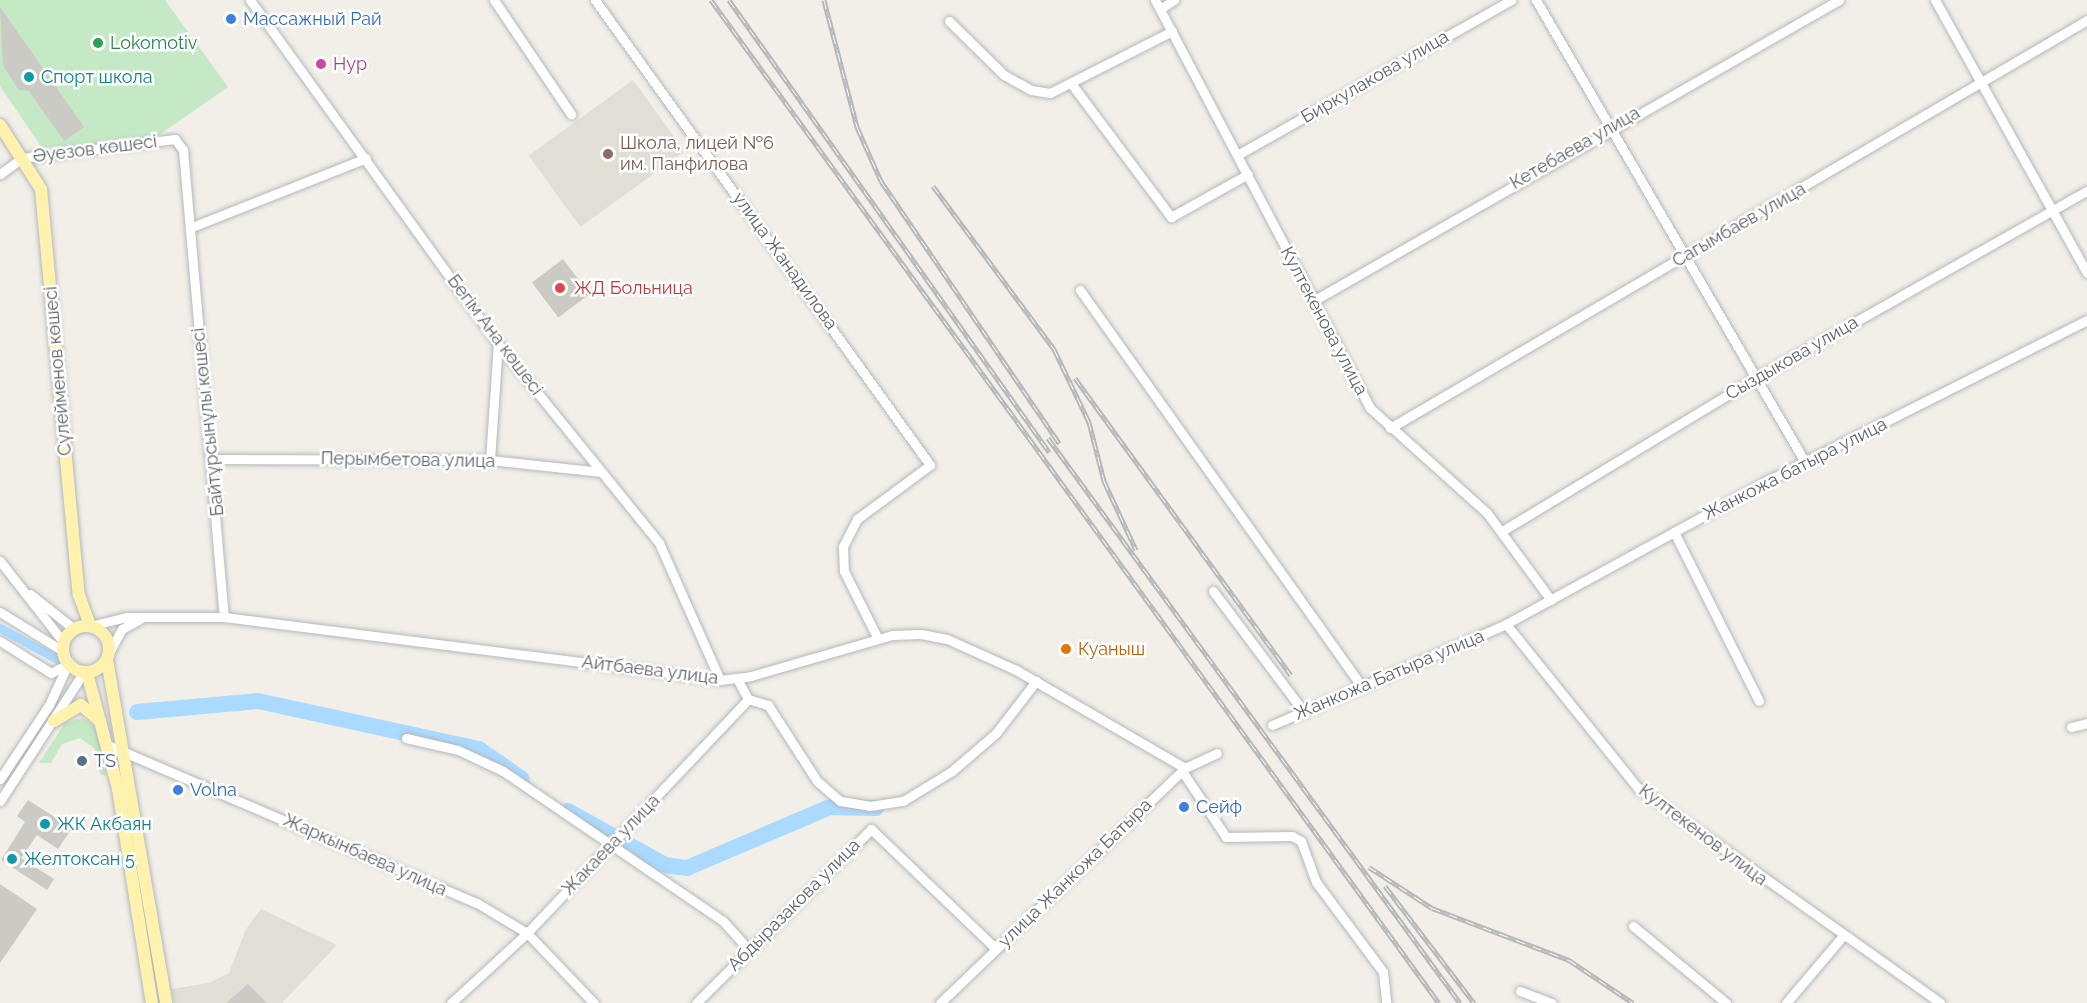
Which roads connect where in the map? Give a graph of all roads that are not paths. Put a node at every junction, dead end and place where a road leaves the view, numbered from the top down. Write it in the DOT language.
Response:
graph roads {
  1 [pos="250,0"];
  2 [pos="494,0"];
  3 [pos="595,0"];
  4 [pos="1174,0"];
  5 [pos="1511,0"];
  6 [pos="1536,0"];
  7 [pos="1839,0"];
  8 [pos="1935,0"];
  9 [pos="1157,4"];
  10 [pos="2087,20"];
  11 [pos="949,21"];
  12 [pos="1172,31"];
  13 [pos="1982,85"];
  14 [pos="1073,86"];
  15 [pos="571,114"];
  16 [pos="0,125"];
  17 [pos="1610,128"];
  18 [pos="1239,154"];
  19 [pos="22,158"];
  20 [pos="366,158"];
  21 [pos="0,174"];
  22 [pos="1248,174"];
  23 [pos="2087,191"];
  24 [pos="2052,211"];
  25 [pos="192,227"];
  26 [pos="1685,256"];
  27 [pos="2087,273"];
  28 [pos="1080,290"];
  29 [pos="1313,301"];
  30 [pos="2087,320"];
  31 [pos="498,344"];
  32 [pos="1756,378"];
  33 [pos="1390,428"];
  34 [pos="214,459"];
  35 [pos="490,460"];
  36 [pos="1805,462"];
  37 [pos="601,472"];
  38 [pos="1502,531"];
  39 [pos="1674,532"];
  40 [pos="0,561"];
  41 [pos="16,583"];
  42 [pos="1213,591"];
  43 [pos="1551,600"];
  44 [pos="0,612"];
  45 [pos="150,616"];
  46 [pos="224,617"];
  47 [pos="1506,624"];
  48 [pos="90,626"];
  49 [pos="74,629"];
  50 [pos="878,639"];
  51 [pos="0,641"];
  52 [pos="63,647"];
  53 [pos="108,656"];
  54 [pos="68,664"];
  55 [pos="85,673"];
  56 [pos="737,678"];
  57 [pos="720,680"];
  58 [pos="1036,681"];
  59 [pos="1361,686"];
  60 [pos="748,699"];
  61 [pos="1760,701"];
  62 [pos="1304,712"];
  63 [pos="54,721"];
  64 [pos="2087,723"];
  65 [pos="1272,725"];
  66 [pos="2071,727"];
  67 [pos="106,730"];
  68 [pos="406,738"];
  69 [pos="110,746"];
  70 [pos="123,750"];
  71 [pos="1218,753"];
  72 [pos="1183,769"];
  73 [pos="0,779"];
  74 [pos="0,801"];
  75 [pos="613,843"];
  76 [pos="1633,926"];
  77 [pos="527,933"];
  78 [pos="1842,937"];
  79 [pos="996,949"];
  80 [pos="749,950"];
  81 [pos="1520,991"];
  82 [pos="152,1003"];
  83 [pos="166,1003"];
  84 [pos="451,1003"];
  85 [pos="594,1003"];
  86 [pos="696,1003"];
  87 [pos="940,1003"];
  88 [pos="1386,1003"];
  89 [pos="1551,1003"];
  90 [pos="1726,1003"];
  91 [pos="1786,1003"];
  92 [pos="1940,1003"];
  1 -- 20 [label="street, Бегім Ана көшесі"];
  2 -- 15 [label="street"];
  3 -- 50 [label="street, улица Жанадилова"];
  4 -- 9 [label="street"];
  5 -- 18 [label="street, Биркулакова улица"];
  6 -- 17 [label="street"];
  7 -- 17 [label="street, Кетебаева улица"];
  8 -- 13 [label="street"];
  9 -- 12 [label="street, Култекенова улица"];
  10 -- 13 [label="street, Сагымбаев улица"];
  11 -- 14 [label="street"];
  12 -- 14 [label="street"];
  12 -- 18 [label="street, Култекенова улица"];
  13 -- 24 [label="street"];
  13 -- 26 [label="street, Сагымбаев улица"];
  14 -- 22 [label="street"];
  16 -- 19 [label="main road, Сүлейменов көшесі"];
  17 -- 26 [label="street"];
  17 -- 29 [label="street, Кетебаева улица"];
  18 -- 22 [label="street, Култекенова улица"];
  19 -- 21 [label="street, Әуезов көшесі"];
  19 -- 25 [label="street, Әуезов көшесі"];
  19 -- 48 [label="main road, Сүлейменов көшесі"];
  20 -- 25 [label="street"];
  20 -- 31 [label="street, Бегім Ана көшесі"];
  22 -- 29 [label="street, Култекенова улица"];
  23 -- 24 [label="street, Сыздыкова улица"];
  24 -- 27 [label="street"];
  24 -- 32 [label="street, Сыздыкова улица"];
  25 -- 34 [label="street, Байтұрсынұлы көшесі"];
  26 -- 32 [label="street"];
  26 -- 33 [label="street, Сагымбаев улица"];
  28 -- 59 [label="street"];
  29 -- 33 [label="street, Култекенова улица"];
  30 -- 36 [label="street, Жанкожа батыра улица"];
  31 -- 35 [label="street"];
  31 -- 37 [label="street, Бегім Ана көшесі"];
  32 -- 36 [label="street"];
  32 -- 38 [label="street, Сыздыкова улица"];
  33 -- 38 [label="street, Култекенова улица"];
  34 -- 35 [label="street, Перымбетова улица"];
  34 -- 46 [label="street, Байтұрсынұлы көшесі"];
  35 -- 37 [label="street, Перымбетова улица"];
  36 -- 39 [label="street, Жанкожа батыра улица"];
  37 -- 57 [label="street, Бегім Ана көшесі"];
  38 -- 43 [label="street, Култекенова улица"];
  39 -- 43 [label="street, Жанкожа батыра улица"];
  39 -- 61 [label="street"];
  40 -- 41 [label="street"];
  41 -- 49 [label="street"];
  41 -- 52 [label="street"];
  42 -- 62 [label="street"];
  43 -- 47 [label="street, Жанкожа батыра улица"];
  44 -- 52 [label="street"];
  45 -- 46 [label="street, Айтбаева улица"];
  45 -- 48 [label="street, Айтбаева улица"];
  45 -- 53 [label="street"];
  46 -- 57 [label="street, Айтбаева улица"];
  47 -- 59 [label="street, Жанкожа Батыра улица"];
  47 -- 78 [label="street, Култекенов улица"];
  48 -- 49 [label="main road"];
  48 -- 53 [label="main road"];
  49 -- 52 [label="main road"];
  50 -- 56 [label="street, Айтбаева улица"];
  50 -- 58 [label="street, Айтбаева улица"];
  51 -- 54 [label="street"];
  52 -- 54 [label="main road"];
  53 -- 55 [label="main road"];
  53 -- 70 [label="main road"];
  54 -- 55 [label="main road"];
  54 -- 73 [label="street"];
  55 -- 63 [label="street"];
  55 -- 67 [label="main road"];
  56 -- 57 [label="street, Айтбаева улица"];
  56 -- 60 [label="street"];
  58 -- 60 [label="street"];
  58 -- 72 [label="street, Айтбаева улица"];
  59 -- 62 [label="street, Жанкожа Батыра улица"];
  60 -- 75 [label="street, Жакаева улица"];
  62 -- 65 [label="street, Жанкожа Батыра улица"];
  63 -- 67 [label="main road"];
  63 -- 74 [label="street"];
  64 -- 66 [label="street"];
  67 -- 69 [label="main road"];
  68 -- 75 [label="street"];
  69 -- 70 [label="street, Жаркынбаева улица"];
  69 -- 82 [label="main road"];
  70 -- 77 [label="street, Жаркынбаева улица"];
  70 -- 83 [label="main road"];
  71 -- 72 [label="street, улица Жанкожа Батыра"];
  72 -- 79 [label="street, улица Жанкожа Батыра"];
  72 -- 88 [label="street"];
  75 -- 77 [label="street, Жакаева улица"];
  75 -- 80 [label="street"];
  76 -- 90 [label="street"];
  77 -- 84 [label="street, Жакаева улица"];
  77 -- 85 [label="street, Жаркынбаева улица"];
  78 -- 91 [label="street"];
  78 -- 92 [label="street, Култекенов улица"];
  79 -- 80 [label="street, Абдыразакова улица"];
  79 -- 87 [label="street, улица Жанкожа Батыра"];
  80 -- 86 [label="street, Абдыразакова улица"];
  81 -- 89 [label="street"];
}
